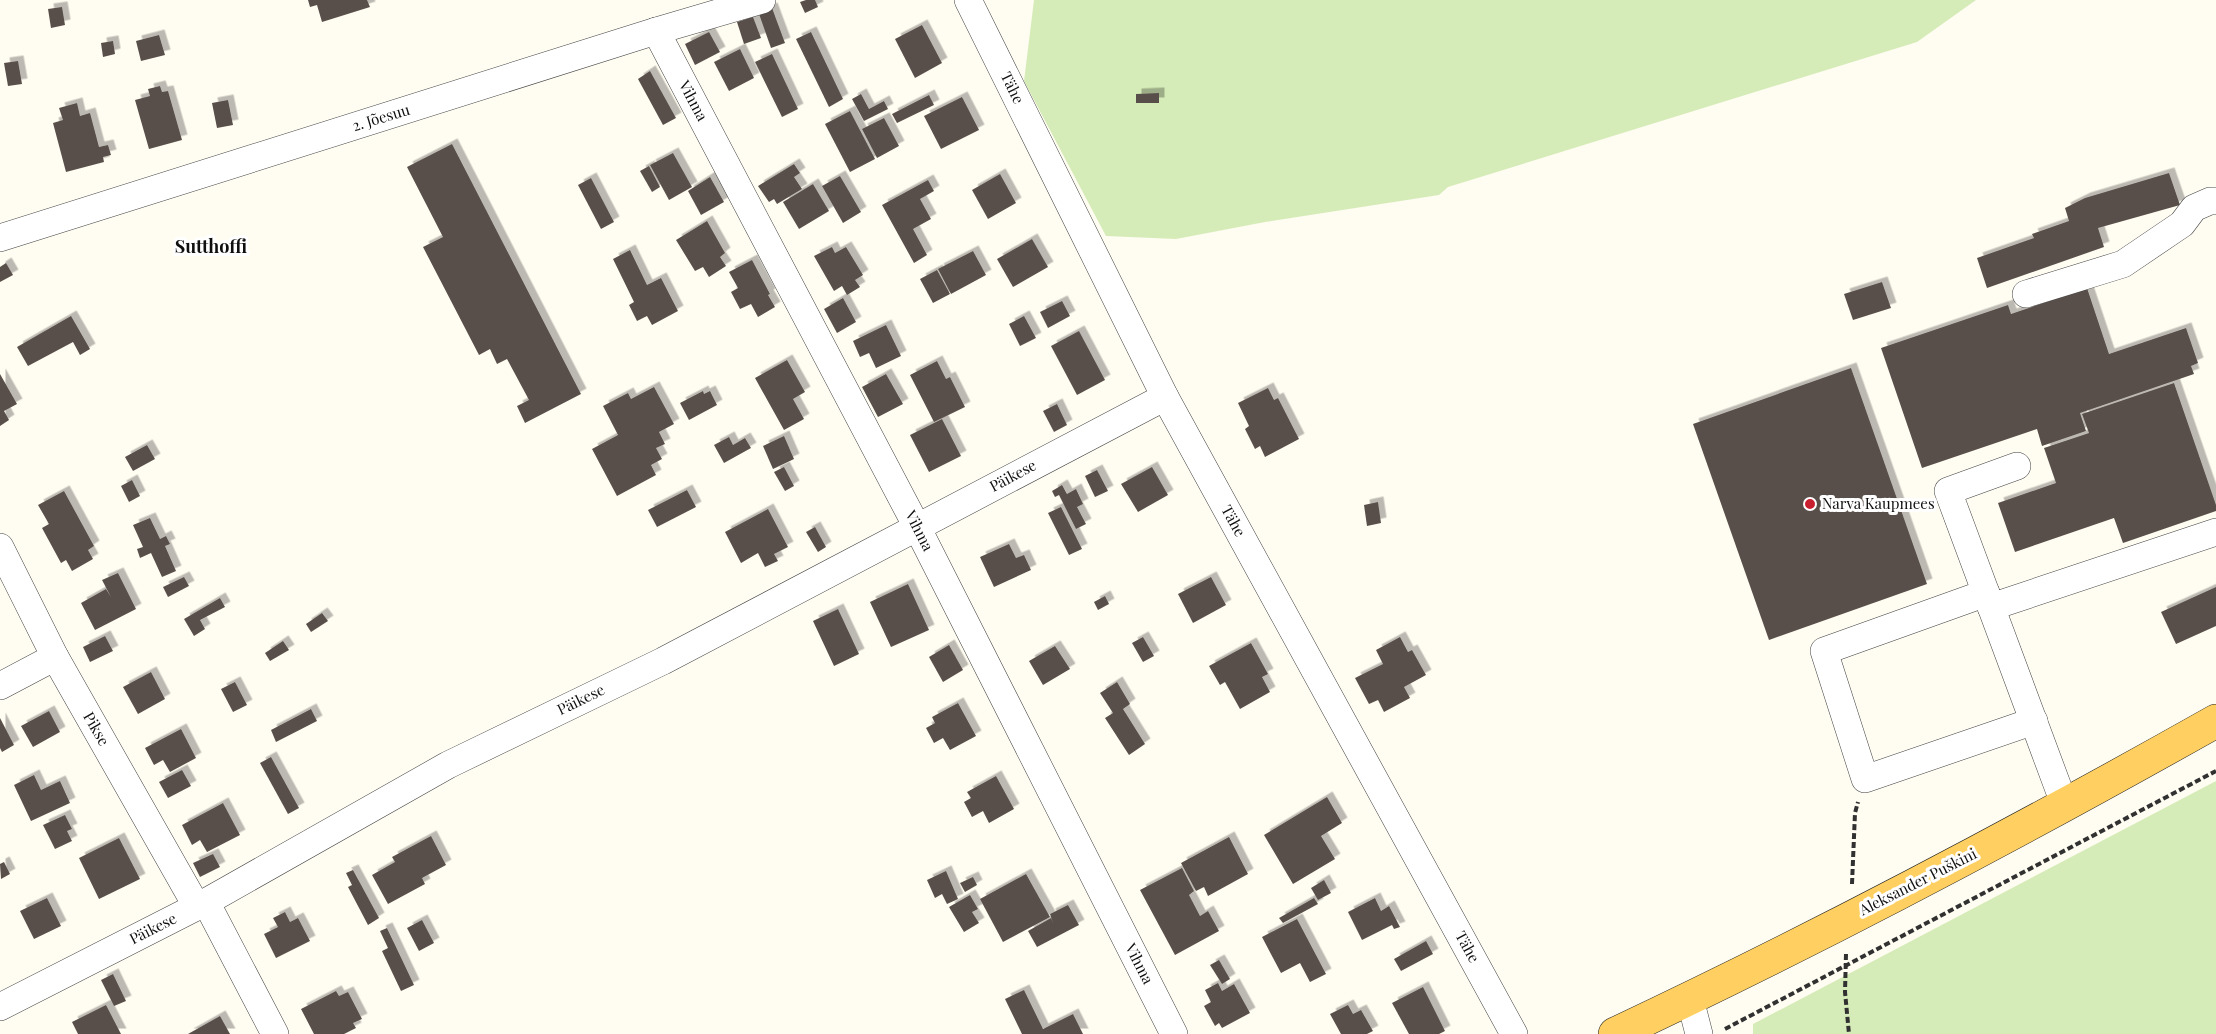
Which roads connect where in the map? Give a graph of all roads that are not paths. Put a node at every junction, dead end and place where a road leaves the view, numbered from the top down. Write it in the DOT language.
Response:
graph roads {
  1 [pos="762,0"];
  2 [pos="968,0"];
  3 [pos="656,31"];
  4 [pos="2216,201"];
  5 [pos="0,238"];
  6 [pos="2026,294"];
  7 [pos="1165,397"];
  8 [pos="2017,466"];
  9 [pos="917,527"];
  10 [pos="2216,532"];
  11 [pos="0,547"];
  12 [pos="1989,600"];
  13 [pos="55,657"];
  14 [pos="0,686"];
  15 [pos="2034,721"];
  16 [pos="2216,721"];
  17 [pos="2065,806"];
  18 [pos="202,905"];
  19 [pos="1690,999"];
  20 [pos="0,1006"];
  21 [pos="275,1034"];
  22 [pos="1174,1034"];
  23 [pos="1514,1034"];
  24 [pos="1615,1034"];
  25 [pos="1699,1034"];
  1 -- 3 [label="street, 2. Jõesuu"];
  2 -- 7 [label="street, Tähe"];
  3 -- 5 [label="street, 2. Jõesuu"];
  3 -- 9 [label="street, Vihma"];
  4 -- 6 [label="street"];
  7 -- 9 [label="street, Päikese"];
  7 -- 23 [label="street, Tähe"];
  8 -- 12 [label="street"];
  9 -- 18 [label="street, Päikese"];
  9 -- 22 [label="street, Vihma"];
  10 -- 12 [label="street"];
  11 -- 13 [label="street, Pikse"];
  12 -- 15 [label="street"];
  12 -- 15 [label="street"];
  13 -- 14 [label="street"];
  13 -- 18 [label="street, Pikse"];
  15 -- 17 [label="street"];
  16 -- 17 [label="main road, Aleksander Puškini"];
  17 -- 19 [label="main road, Aleksander Puškini"];
  18 -- 20 [label="street, Päikese"];
  18 -- 21 [label="street, Pikse"];
  19 -- 24 [label="main road, Aleksander Puškini"];
  19 -- 25 [label="street"];
}
